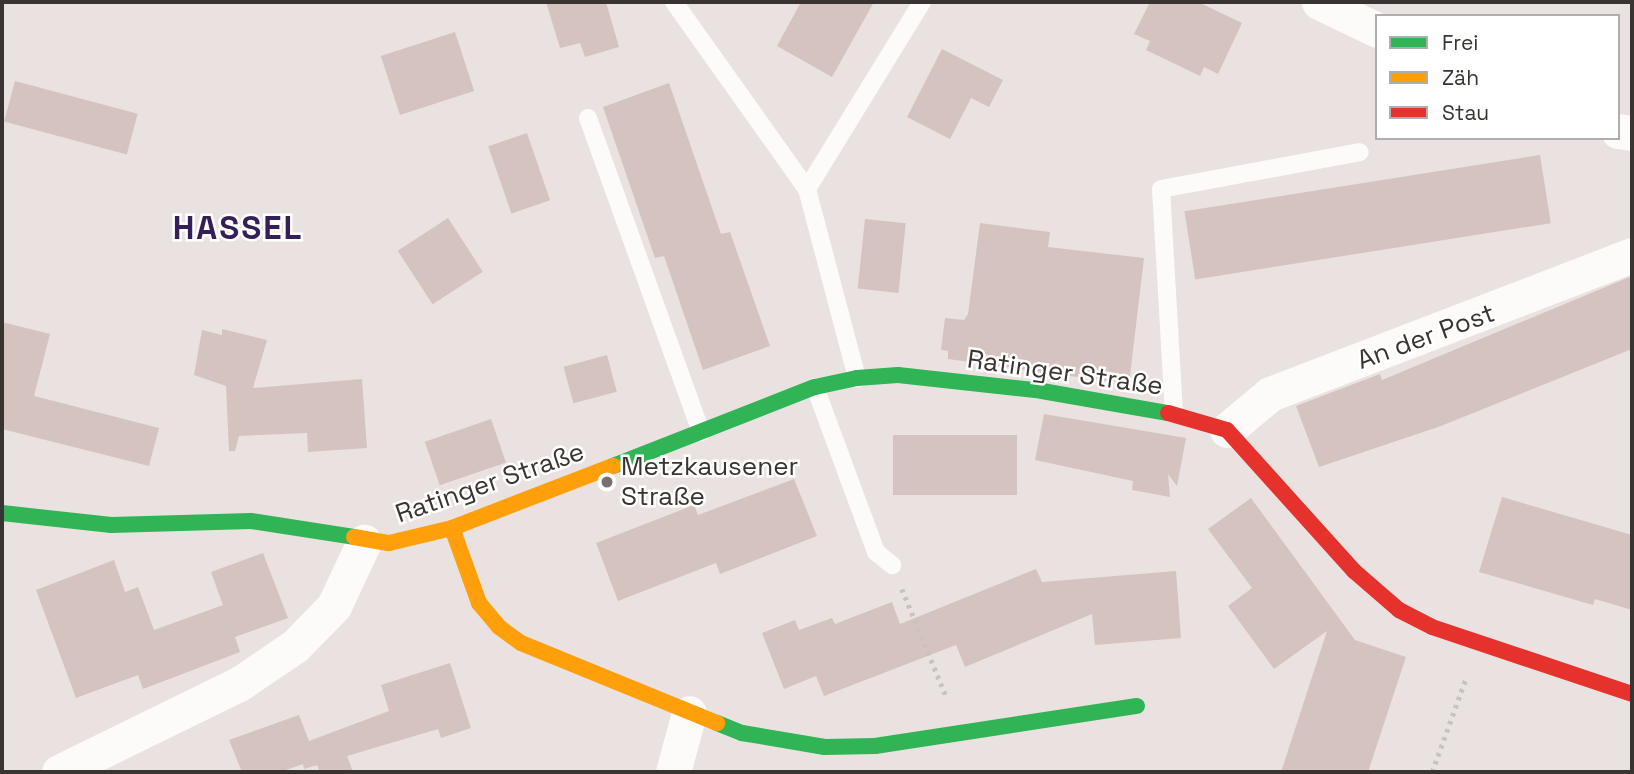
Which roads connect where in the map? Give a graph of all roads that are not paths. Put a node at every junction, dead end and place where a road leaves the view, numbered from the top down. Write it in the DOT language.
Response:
graph roads {
  1 [pos="674,2"];
  2 [pos="922,2"];
  3 [pos="1318,2"];
  4 [pos="1375,29"];
  5 [pos="588,118"];
  6 [pos="1360,152"];
  7 [pos="807,189"];
  8 [pos="1632,256"];
  9 [pos="857,378"];
  10 [pos="815,387"];
  11 [pos="1174,414"];
  12 [pos="1227,430"];
  13 [pos="701,432"];
  14 [pos="2,513"];
  15 [pos="452,528"];
  16 [pos="364,542"];
  17 [pos="892,565"];
  18 [pos="1632,694"];
  19 [pos="1137,706"];
  20 [pos="688,713"];
  21 [pos="59,772"];
  22 [pos="673,772"];
  1 -- 7 [label="lane"];
  2 -- 7 [label="lane"];
  3 -- 4 [label="street"];
  5 -- 13 [label="lane"];
  6 -- 11 [label="lane"];
  7 -- 9 [label="lane"];
  8 -- 12 [label="street, An der Post"];
  9 -- 10 [label="street, Ratinger Straße"];
  9 -- 11 [label="street, Ratinger Straße"];
  10 -- 13 [label="street, Ratinger Straße"];
  10 -- 17 [label="lane"];
  11 -- 12 [label="street, Ratinger Straße"];
  12 -- 18 [label="street"];
  13 -- 15 [label="street, Ratinger Straße"];
  14 -- 16 [label="street, Ratinger Straße"];
  15 -- 16 [label="street, Ratinger Straße"];
  15 -- 20 [label="street"];
  16 -- 21 [label="street"];
  19 -- 20 [label="street"];
  20 -- 22 [label="street"];
}
